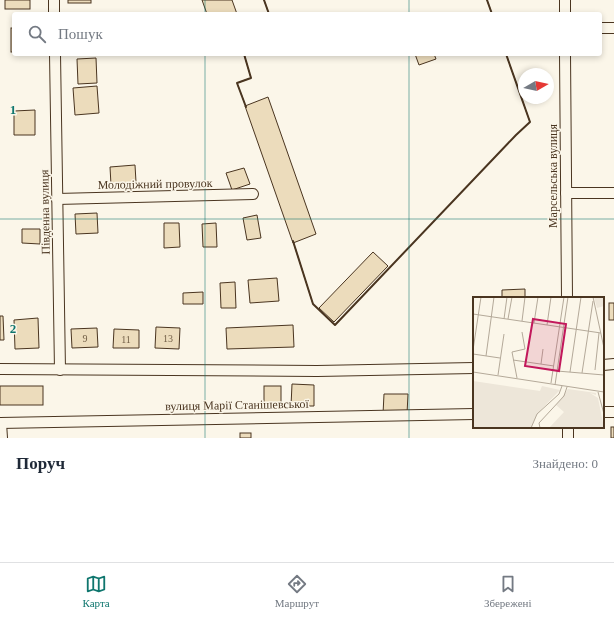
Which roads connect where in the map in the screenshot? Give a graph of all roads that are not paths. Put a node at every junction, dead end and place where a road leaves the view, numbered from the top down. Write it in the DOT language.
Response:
graph roads {
  1 [pos="54,0"];
  2 [pos="565,0"];
  3 [pos="54,12"];
  4 [pos="565,12"];
  5 [pos="602,28"];
  6 [pos="614,28"];
  7 [pos="55,56"];
  8 [pos="565,56"];
  9 [pos="566,193"];
  10 [pos="614,193"];
  11 [pos="253,194"];
  12 [pos="58,199"];
  13 [pos="567,297"];
  14 [pos="614,364"];
  15 [pos="604,365"];
  16 [pos="473,368"];
  17 [pos="0,369"];
  18 [pos="60,370"];
  19 [pos="473,414"];
  20 [pos="0,423"];
  21 [pos="2,438"];
  1 -- 3 [label="street"];
  2 -- 4 [label="street"];
  5 -- 6 [label="street"];
  7 -- 12 [label="street, Південна вулиця"];
  8 -- 9 [label="street, Марсельська вулиця"];
  9 -- 10 [label="street"];
  9 -- 13 [label="street, Марсельська вулиця"];
  11 -- 12 [label="street, Молодіжний провулок"];
  12 -- 18 [label="street, Південна вулиця"];
  14 -- 15 [label="street"];
  16 -- 18 [label="street"];
  17 -- 18 [label="street"];
  19 -- 20 [label="street, вулиця Марії Станішевської"];
  20 -- 21 [label="street"];
}
